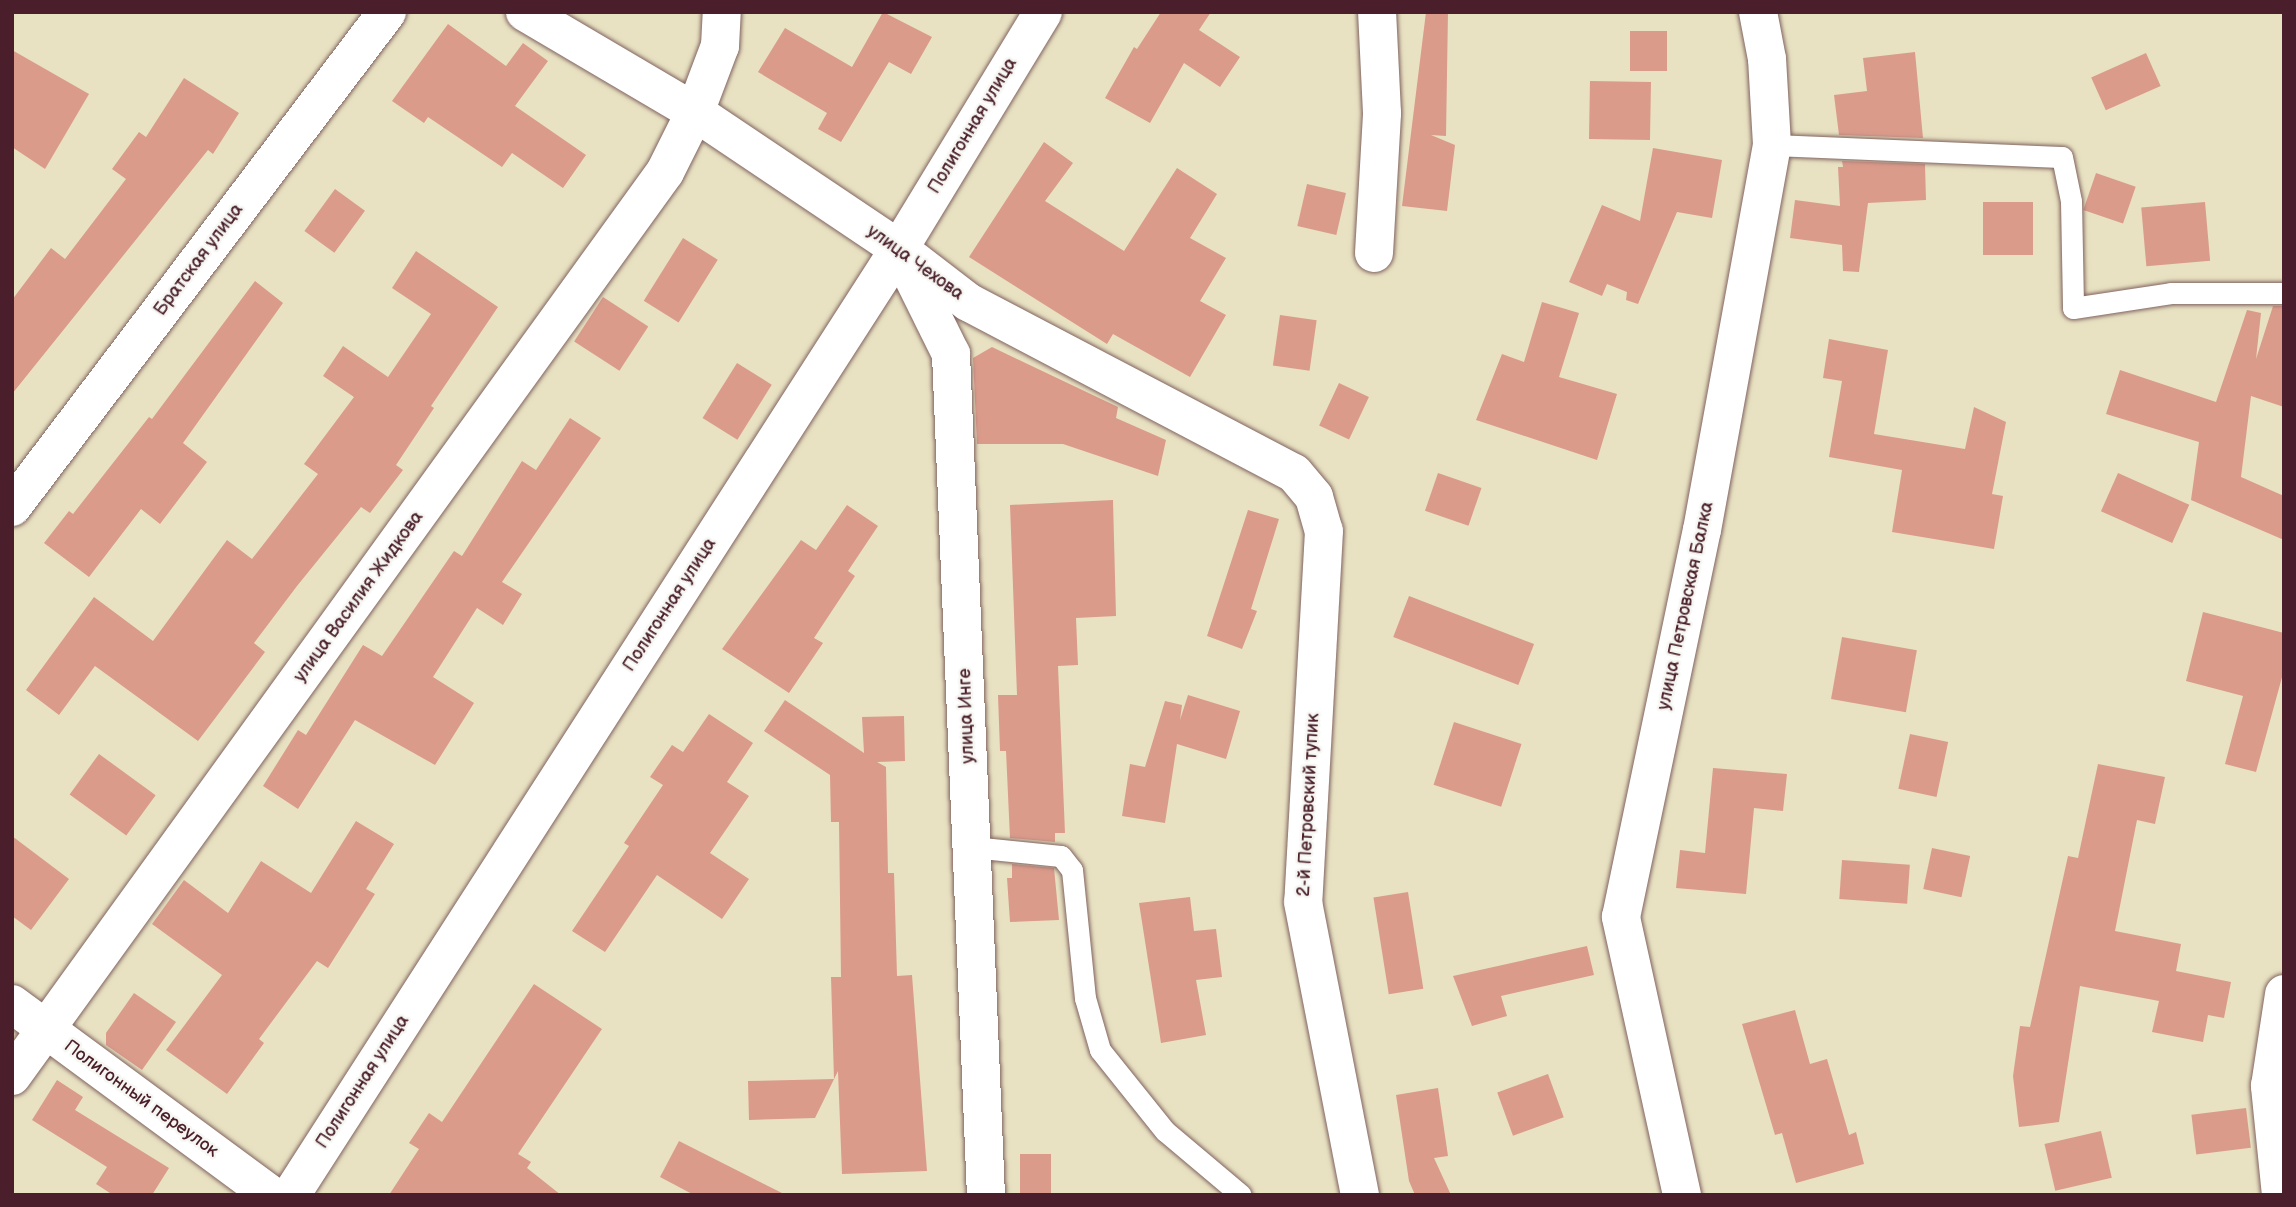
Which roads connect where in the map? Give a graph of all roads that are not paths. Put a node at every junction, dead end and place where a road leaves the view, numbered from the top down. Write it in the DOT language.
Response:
graph roads {
  1 [pos="387,12"];
  2 [pos="525,12"];
  3 [pos="722,12"];
  4 [pos="1043,12"];
  5 [pos="1377,12"];
  6 [pos="1758,12"];
  7 [pos="695,112"];
  8 [pos="1772,145"];
  9 [pos="899,249"];
  10 [pos="1374,253"];
  11 [pos="2284,293"];
  12 [pos="1314,497"];
  13 [pos="12,507"];
  14 [pos="972,847"];
  15 [pos="2284,994"];
  16 [pos="12,1004"];
  17 [pos="47,1030"];
  18 [pos="12,1076"];
  19 [pos="271,1195"];
  20 [pos="291,1195"];
  21 [pos="986,1195"];
  22 [pos="1241,1195"];
  23 [pos="1360,1195"];
  24 [pos="1682,1195"];
  25 [pos="2281,1195"];
  1 -- 13 [label="street, Братская улица"];
  2 -- 7 [label="street, улица Чехова"];
  3 -- 7 [label="street"];
  4 -- 9 [label="street, Полигонная улица"];
  5 -- 10 [label="street"];
  6 -- 8 [label="street, улица Петровская Балка"];
  7 -- 9 [label="street, улица Чехова"];
  7 -- 17 [label="street, улица Василия Жидкова"];
  8 -- 11 [label="lane"];
  8 -- 24 [label="street, улица Петровская Балка"];
  9 -- 12 [label="street, улица Чехова"];
  9 -- 14 [label="street, улица Инге"];
  9 -- 20 [label="street, Полигонная улица"];
  12 -- 23 [label="street, 2-й Петровский тупик"];
  14 -- 21 [label="street, улица Инге"];
  14 -- 22 [label="lane"];
  15 -- 25 [label="street"];
  16 -- 17 [label="street, Полигонный переулок"];
  17 -- 18 [label="street, улица Василия Жидкова"];
  17 -- 19 [label="street, Полигонный переулок"];
}
